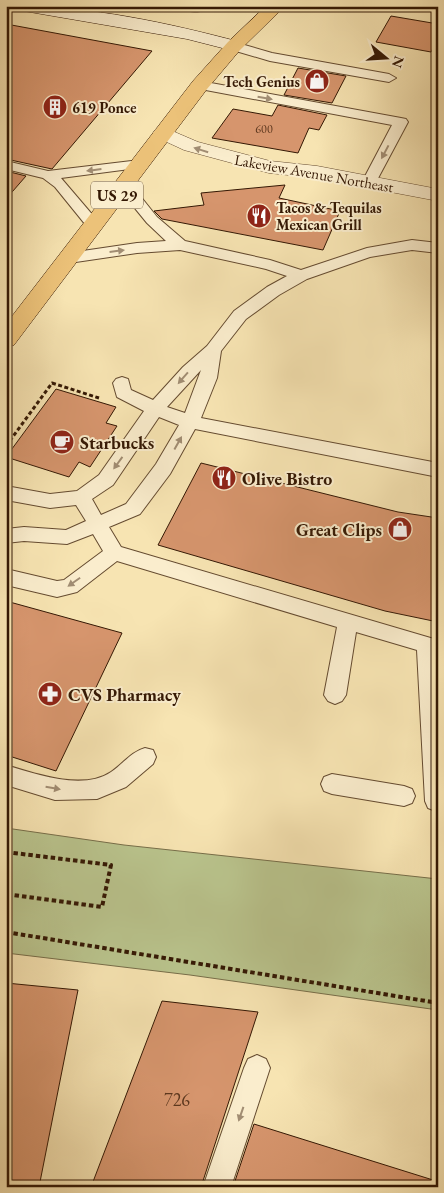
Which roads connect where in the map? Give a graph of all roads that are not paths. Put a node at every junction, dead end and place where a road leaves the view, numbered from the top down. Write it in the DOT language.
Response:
graph roads {
  1 [pos="24,6"];
  2 [pos="186,6"];
  3 [pos="201,6"];
  4 [pos="276,6"];
  5 [pos="234,46"];
  6 [pos="389,78"];
  7 [pos="200,85"];
  8 [pos="163,133"];
  9 [pos="140,164"];
  10 [pos="6,165"];
  11 [pos="48,175"];
  12 [pos="369,182"];
  13 [pos="124,185"];
  14 [pos="438,195"];
  15 [pos="94,226"];
  16 [pos="180,245"];
  17 [pos="438,248"];
  18 [pos="69,258"];
  19 [pos="301,275"];
  20 [pos="6,340"];
  21 [pos="213,350"];
  22 [pos="122,383"];
  23 [pos="155,409"];
  24 [pos="190,422"];
  25 [pos="438,470"];
  26 [pos="6,493"];
  27 [pos="81,497"];
  28 [pos="98,526"];
  29 [pos="12,533"];
  30 [pos="114,553"];
  31 [pos="6,577"];
  32 [pos="348,622"];
  33 [pos="334,695"];
  34 [pos="145,757"];
  35 [pos="6,775"];
  36 [pos="332,784"];
  37 [pos="404,796"];
  38 [pos="438,802"];
  39 [pos="257,1068"];
  40 [pos="217,1187"];
  1 -- 5 [label="street"];
  2 -- 3 [label="lane"];
  4 -- 5 [label="highway, US 29"];
  5 -- 6 [label="lane"];
  5 -- 7 [label="highway, US 29"];
  7 -- 8 [label="highway, US 29"];
  7 -- 12 [label="lane, one-way"];
  8 -- 9 [label="highway, US 29"];
  12 -- 8 [label="street, Lakeview Avenue Northeast, one-way"];
  9 -- 11 [label="lane, one-way"];
  9 -- 13 [label="highway, US 29"];
  10 -- 11 [label="lane"];
  11 -- 15 [label="lane"];
  12 -- 14 [label="street, Lakeview Avenue Northeast"];
  13 -- 15 [label="highway, US 29"];
  13 -- 16 [label="lane"];
  15 -- 18 [label="highway, US 29"];
  18 -- 16 [label="lane, one-way"];
  16 -- 19 [label="lane"];
  17 -- 19 [label="lane"];
  18 -- 20 [label="highway, US 29"];
  19 -- 21 [label="lane"];
  21 -- 23 [label="lane, one-way"];
  21 -- 24 [label="lane"];
  22 -- 23 [label="lane"];
  23 -- 24 [label="lane"];
  23 -- 27 [label="lane, one-way"];
  24 -- 25 [label="lane"];
  28 -- 24 [label="lane, one-way"];
  26 -- 27 [label="lane"];
  27 -- 28 [label="lane"];
  28 -- 29 [label="lane"];
  28 -- 30 [label="lane"];
  30 -- 31 [label="lane, one-way"];
  30 -- 32 [label="lane"];
  32 -- 33 [label="lane"];
  32 -- 38 [label="lane"];
  35 -- 34 [label="lane, one-way"];
  36 -- 37 [label="lane"];
  39 -- 40 [label="lane, one-way"];
}
